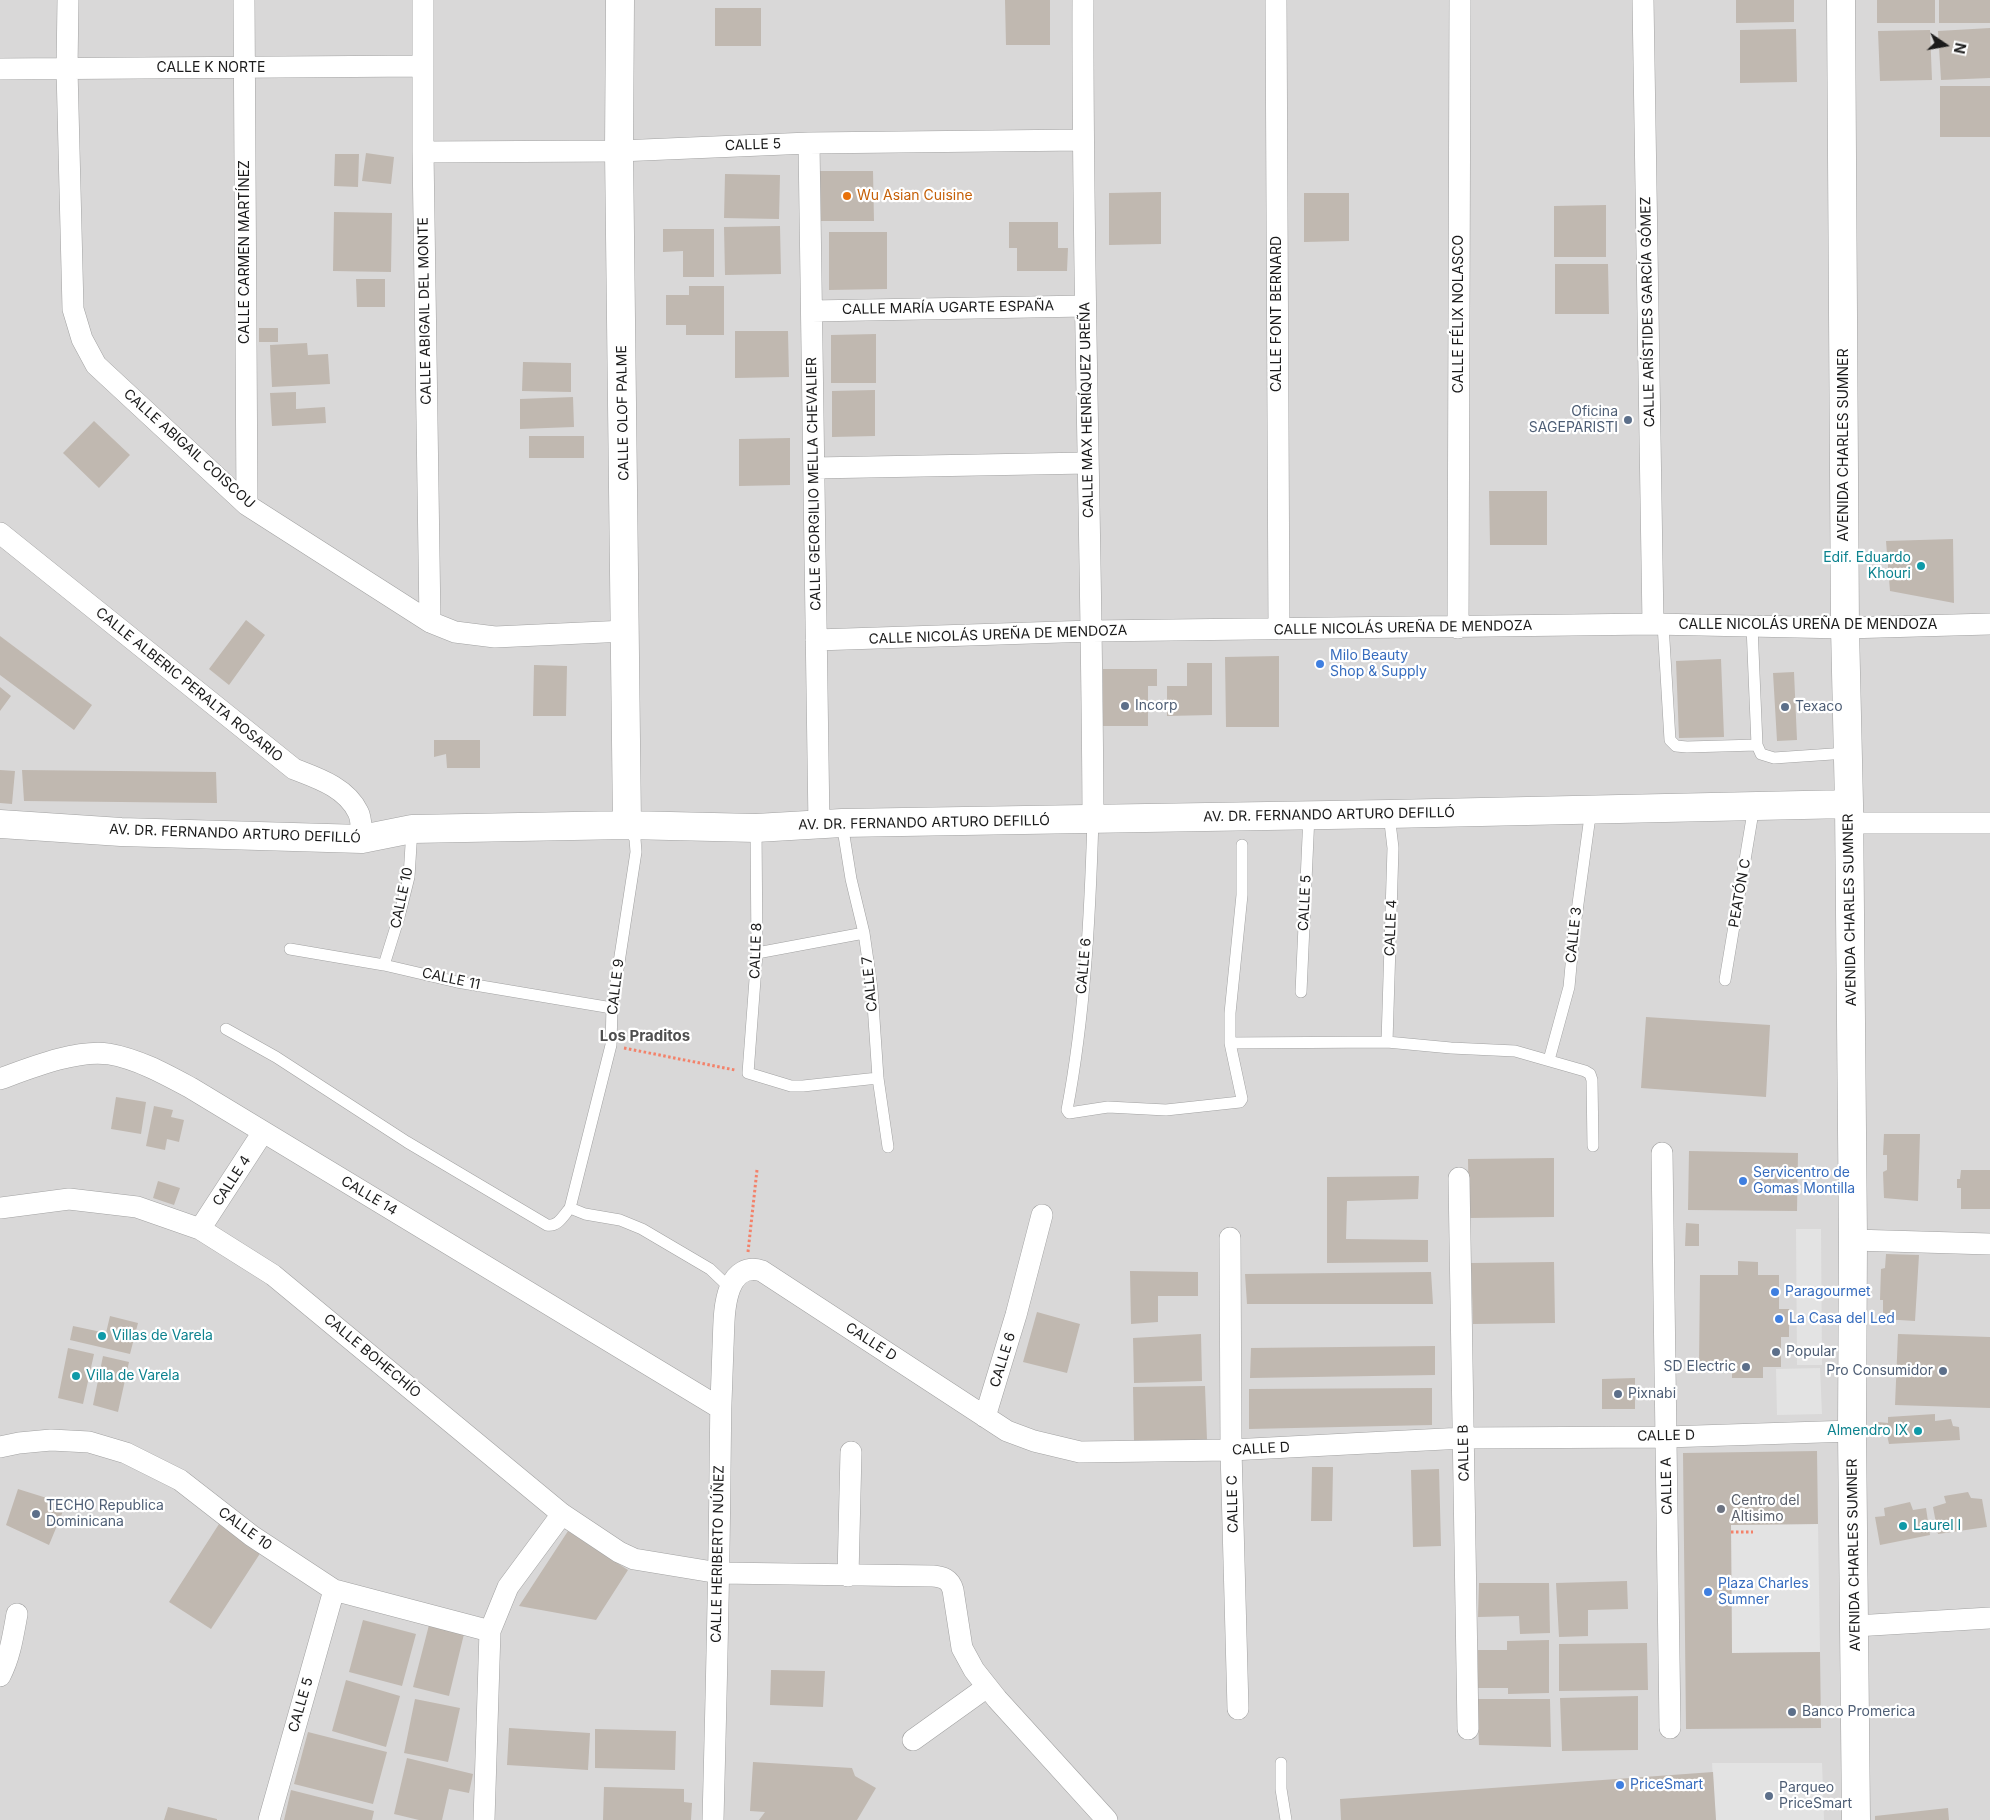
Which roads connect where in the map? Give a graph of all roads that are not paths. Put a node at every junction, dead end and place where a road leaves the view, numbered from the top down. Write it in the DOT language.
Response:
graph roads {
  1 [pos="68,0"];
  2 [pos="244,0"];
  3 [pos="423,0"];
  4 [pos="620,0"];
  5 [pos="1083,0"];
  6 [pos="1276,0"];
  7 [pos="1460,0"];
  8 [pos="1643,0"];
  9 [pos="1841,0"];
  10 [pos="423,66"];
  11 [pos="244,68"];
  12 [pos="0,69"];
  13 [pos="67,69"];
  14 [pos="1082,140"];
  15 [pos="809,143"];
  16 [pos="619,151"];
  17 [pos="423,152"];
  18 [pos="1084,306"];
  19 [pos="812,311"];
  20 [pos="1088,463"];
  21 [pos="814,468"];
  22 [pos="247,505"];
  23 [pos="0,533"];
  24 [pos="430,622"];
  25 [pos="1658,624"];
  26 [pos="1990,624"];
  27 [pos="1752,626"];
  28 [pos="1458,628"];
  29 [pos="1845,628"];
  30 [pos="1279,629"];
  31 [pos="626,631"];
  32 [pos="1092,631"];
  33 [pos="816,640"];
  34 [pos="1757,745"];
  35 [pos="1847,753"];
  36 [pos="1754,806"];
  37 [pos="1592,809"];
  38 [pos="1849,813"];
  39 [pos="1389,814"];
  40 [pos="1309,815"];
  41 [pos="1093,819"];
  42 [pos="1990,823"];
  43 [pos="0,824"];
  44 [pos="830,824"];
  45 [pos="627,826"];
  46 [pos="756,828"];
  47 [pos="412,829"];
  48 [pos="362,839"];
  49 [pos="1242,845"];
  50 [pos="864,933"];
  51 [pos="290,950"];
  52 [pos="757,953"];
  53 [pos="384,965"];
  54 [pos="1724,980"];
  55 [pos="1301,992"];
  56 [pos="612,1008"];
  57 [pos="226,1029"];
  58 [pos="1387,1042"];
  59 [pos="1230,1043"];
  60 [pos="1549,1060"];
  61 [pos="878,1078"];
  62 [pos="0,1079"];
  63 [pos="263,1132"];
  64 [pos="1593,1146"];
  65 [pos="888,1147"];
  66 [pos="1662,1153"];
  67 [pos="1459,1178"];
  68 [pos="0,1208"];
  69 [pos="570,1208"];
  70 [pos="1042,1215"];
  71 [pos="200,1230"];
  72 [pos="1230,1238"];
  73 [pos="1853,1240"];
  74 [pos="1990,1244"];
  75 [pos="730,1288"];
  76 [pos="720,1408"];
  77 [pos="985,1417"];
  78 [pos="1852,1430"];
  79 [pos="1666,1437"];
  80 [pos="1464,1438"];
  81 [pos="0,1447"];
  82 [pos="1232,1450"];
  83 [pos="851,1452"];
  84 [pos="562,1514"];
  85 [pos="719,1573"];
  86 [pos="848,1576"];
  87 [pos="334,1590"];
  88 [pos="17,1614"];
  89 [pos="1990,1618"];
  90 [pos="1854,1626"];
  91 [pos="490,1631"];
  92 [pos="0,1676"];
  93 [pos="987,1687"];
  94 [pos="1238,1709"];
  95 [pos="1670,1728"];
  96 [pos="1468,1729"];
  97 [pos="914,1740"];
  98 [pos="1280,1763"];
  99 [pos="269,1820"];
  100 [pos="484,1820"];
  101 [pos="713,1820"];
  102 [pos="1107,1820"];
  103 [pos="1286,1820"];
  104 [pos="1856,1820"];
  1 -- 13 [label="street, CALLE ABIGAIL COISCOU"];
  2 -- 11 [label="street, CALLE CARMEN MARTÍNEZ"];
  3 -- 10 [label="street, CALLE ABIGAIL DEL MONTE"];
  4 -- 16 [label="street, CALLE OLOF PALME"];
  5 -- 14 [label="street, CALLE MAX HENRÍQUEZ UREÑA"];
  6 -- 30 [label="street, CALLE FONT BERNARD"];
  7 -- 28 [label="street, CALLE FÉLIX NOLASCO"];
  8 -- 25 [label="street, CALLE ARÍSTIDES GARCÍA GÓMEZ"];
  9 -- 29 [label="street, AVENIDA CHARLES SUMNER"];
  10 -- 11 [label="street, CALLE K NORTE"];
  10 -- 17 [label="street, CALLE ABIGAIL DEL MONTE"];
  11 -- 13 [label="street, CALLE K NORTE"];
  11 -- 22 [label="street, CALLE CARMEN MARTÍNEZ"];
  12 -- 13 [label="street, CALLE K NORTE"];
  13 -- 22 [label="street, CALLE ABIGAIL COISCOU"];
  14 -- 15 [label="street, CALLE 5"];
  14 -- 18 [label="street, CALLE MAX HENRÍQUEZ UREÑA"];
  15 -- 16 [label="street, CALLE 5"];
  15 -- 19 [label="street, CALLE GEORGILIO MELLA CHEVALIER"];
  16 -- 17 [label="street, CALLE 5"];
  16 -- 31 [label="street, CALLE OLOF PALME"];
  17 -- 24 [label="street, CALLE ABIGAIL DEL MONTE"];
  18 -- 19 [label="street, CALLE MARÍA UGARTE ESPAÑA"];
  18 -- 20 [label="street, CALLE MAX HENRÍQUEZ UREÑA"];
  19 -- 21 [label="street, CALLE GEORGILIO MELLA CHEVALIER"];
  20 -- 21 [label="street"];
  20 -- 32 [label="street, CALLE MAX HENRÍQUEZ UREÑA"];
  21 -- 33 [label="street, CALLE GEORGILIO MELLA CHEVALIER"];
  22 -- 24 [label="street, CALLE ABIGAIL COISCOU"];
  23 -- 48 [label="street, CALLE ALBERIC PERALTA ROSARIO"];
  24 -- 31 [label="street, CALLE ABIGAIL COISCOU"];
  25 -- 27 [label="street, CALLE NICOLÁS UREÑA DE MENDOZA"];
  25 -- 28 [label="street, CALLE NICOLÁS UREÑA DE MENDOZA"];
  25 -- 34 [label="lane"];
  26 -- 29 [label="street, CALLE NICOLÁS UREÑA DE MENDOZA"];
  27 -- 29 [label="street, CALLE NICOLÁS UREÑA DE MENDOZA"];
  27 -- 34 [label="lane"];
  28 -- 30 [label="street, CALLE NICOLÁS UREÑA DE MENDOZA"];
  29 -- 35 [label="street, AVENIDA CHARLES SUMNER"];
  30 -- 32 [label="street, CALLE NICOLÁS UREÑA DE MENDOZA"];
  31 -- 45 [label="street, CALLE OLOF PALME"];
  32 -- 33 [label="street, CALLE NICOLÁS UREÑA DE MENDOZA"];
  32 -- 41 [label="street, CALLE MAX HENRÍQUEZ UREÑA"];
  33 -- 44 [label="street, CALLE GEORGILIO MELLA CHEVALIER"];
  34 -- 35 [label="lane"];
  35 -- 38 [label="street, AVENIDA CHARLES SUMNER"];
  36 -- 37 [label="street, AV. DR. FERNANDO ARTURO DEFILLÓ"];
  36 -- 38 [label="street, AV. DR. FERNANDO ARTURO DEFILLÓ"];
  36 -- 54 [label="lane, PEATÓN C"];
  37 -- 39 [label="street, AV. DR. FERNANDO ARTURO DEFILLÓ"];
  37 -- 60 [label="lane, CALLE 3"];
  38 -- 42 [label="street, AV. DR. FERNANDO ARTURO DEFILLÓ"];
  38 -- 73 [label="street, AVENIDA CHARLES SUMNER"];
  39 -- 40 [label="street, AV. DR. FERNANDO ARTURO DEFILLÓ"];
  39 -- 58 [label="lane, CALLE 4"];
  40 -- 41 [label="street, AV. DR. FERNANDO ARTURO DEFILLÓ"];
  40 -- 55 [label="lane, CALLE 5"];
  41 -- 44 [label="street, AV. DR. FERNANDO ARTURO DEFILLÓ"];
  41 -- 59 [label="lane, CALLE 6"];
  43 -- 48 [label="street, AV. DR. FERNANDO ARTURO DEFILLÓ"];
  44 -- 46 [label="street, AV. DR. FERNANDO ARTURO DEFILLÓ"];
  44 -- 50 [label="lane, CALLE 7"];
  45 -- 46 [label="street, AV. DR. FERNANDO ARTURO DEFILLÓ"];
  45 -- 47 [label="street, AV. DR. FERNANDO ARTURO DEFILLÓ"];
  45 -- 56 [label="lane, CALLE 9"];
  46 -- 52 [label="lane, CALLE 8"];
  47 -- 48 [label="street, AV. DR. FERNANDO ARTURO DEFILLÓ"];
  47 -- 53 [label="lane, CALLE 10"];
  49 -- 59 [label="lane"];
  50 -- 52 [label="lane"];
  50 -- 61 [label="lane, CALLE 7"];
  51 -- 53 [label="lane, CALLE 11"];
  52 -- 61 [label="lane, CALLE 8"];
  53 -- 56 [label="lane, CALLE 11"];
  56 -- 69 [label="lane, CALLE 9"];
  57 -- 69 [label="lane"];
  58 -- 59 [label="lane"];
  58 -- 60 [label="lane"];
  60 -- 64 [label="lane"];
  61 -- 65 [label="lane, CALLE 7"];
  62 -- 63 [label="street, CALLE 14"];
  63 -- 71 [label="street, CALLE 4"];
  63 -- 76 [label="street, CALLE 14"];
  66 -- 79 [label="street, CALLE A"];
  67 -- 80 [label="street, CALLE B"];
  68 -- 71 [label="street, CALLE BOHECHÍO"];
  69 -- 75 [label="lane"];
  70 -- 77 [label="street, CALLE 6"];
  71 -- 84 [label="street, CALLE BOHECHÍO"];
  72 -- 82 [label="street, CALLE C"];
  73 -- 74 [label="street"];
  73 -- 78 [label="street, AVENIDA CHARLES SUMNER"];
  75 -- 76 [label="street, CALLE HERIBERTO NÚÑEZ"];
  75 -- 77 [label="street, CALLE D"];
  76 -- 85 [label="street, CALLE HERIBERTO NÚÑEZ"];
  77 -- 82 [label="street, CALLE D"];
  78 -- 79 [label="street, CALLE D"];
  78 -- 90 [label="street, AVENIDA CHARLES SUMNER"];
  79 -- 80 [label="street, CALLE D"];
  79 -- 95 [label="street, CALLE A"];
  80 -- 82 [label="street, CALLE D"];
  80 -- 96 [label="street, CALLE B"];
  81 -- 87 [label="street, CALLE 10"];
  82 -- 94 [label="street, CALLE C"];
  83 -- 86 [label="street"];
  84 -- 85 [label="street, CALLE BOHECHÍO"];
  84 -- 91 [label="street"];
  85 -- 86 [label="street, CALLE BOHECHÍO"];
  85 -- 101 [label="street, CALLE HERIBERTO NÚÑEZ"];
  86 -- 93 [label="street, CALLE BOHECHÍO"];
  87 -- 91 [label="street, CALLE 10"];
  87 -- 99 [label="street, CALLE 5"];
  88 -- 92 [label="street"];
  89 -- 90 [label="street"];
  90 -- 104 [label="street, AVENIDA CHARLES SUMNER"];
  91 -- 100 [label="street"];
  93 -- 97 [label="street"];
  93 -- 102 [label="street"];
  98 -- 103 [label="lane"];
}
